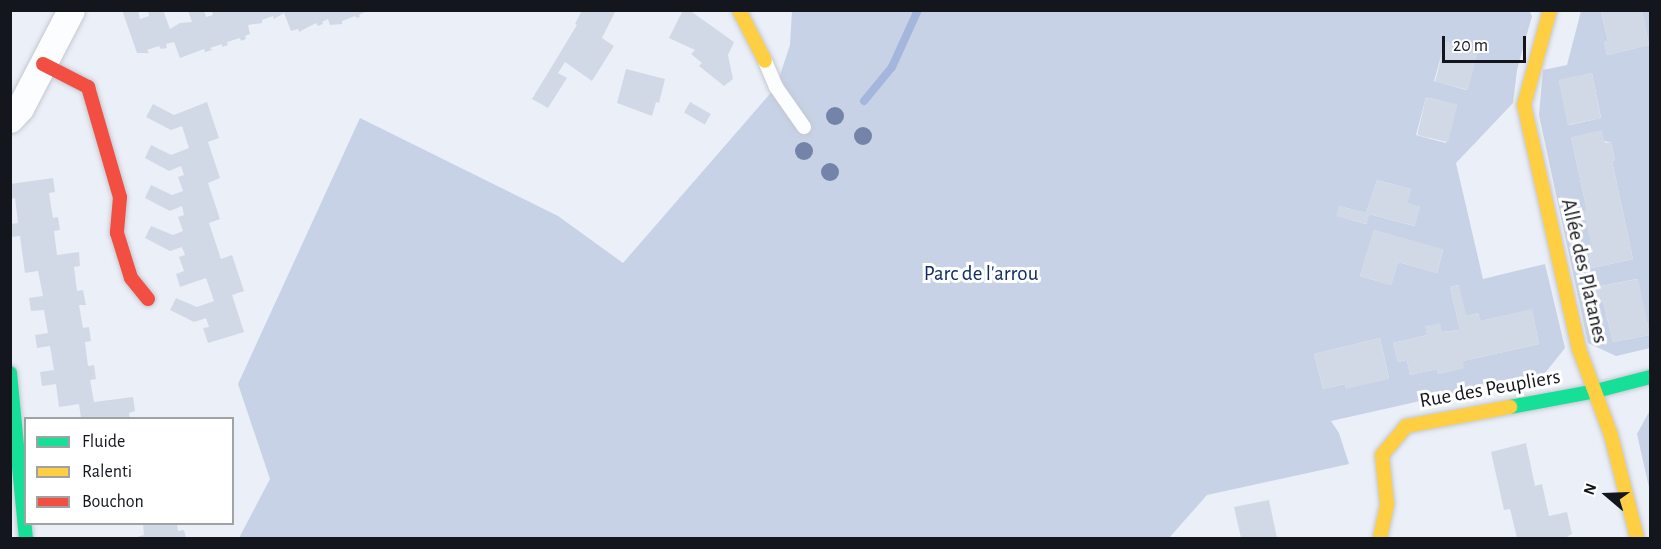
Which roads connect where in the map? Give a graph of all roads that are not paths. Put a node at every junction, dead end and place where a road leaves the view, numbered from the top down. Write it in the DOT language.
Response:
graph roads {
  1 [pos="71,10"];
  2 [pos="739,10"];
  3 [pos="1550,10"];
  4 [pos="765,61"];
  5 [pos="43,64"];
  6 [pos="10,119"];
  7 [pos="804,127"];
  8 [pos="148,299"];
  9 [pos="10,373"];
  10 [pos="1650,377"];
  11 [pos="1596,391"];
  12 [pos="24,517"];
  13 [pos="1380,538"];
  14 [pos="1637,538"];
  1 -- 5 [label="street"];
  2 -- 4 [label="street"];
  3 -- 11 [label="street, Allée des Platanes"];
  4 -- 7 [label="lane"];
  5 -- 6 [label="street"];
  5 -- 8 [label="street"];
  9 -- 12 [label="street"];
  10 -- 11 [label="street, Rue des Peupliers"];
  11 -- 13 [label="street, Rue des Peupliers"];
  11 -- 14 [label="street, Allée des Platanes"];
}
